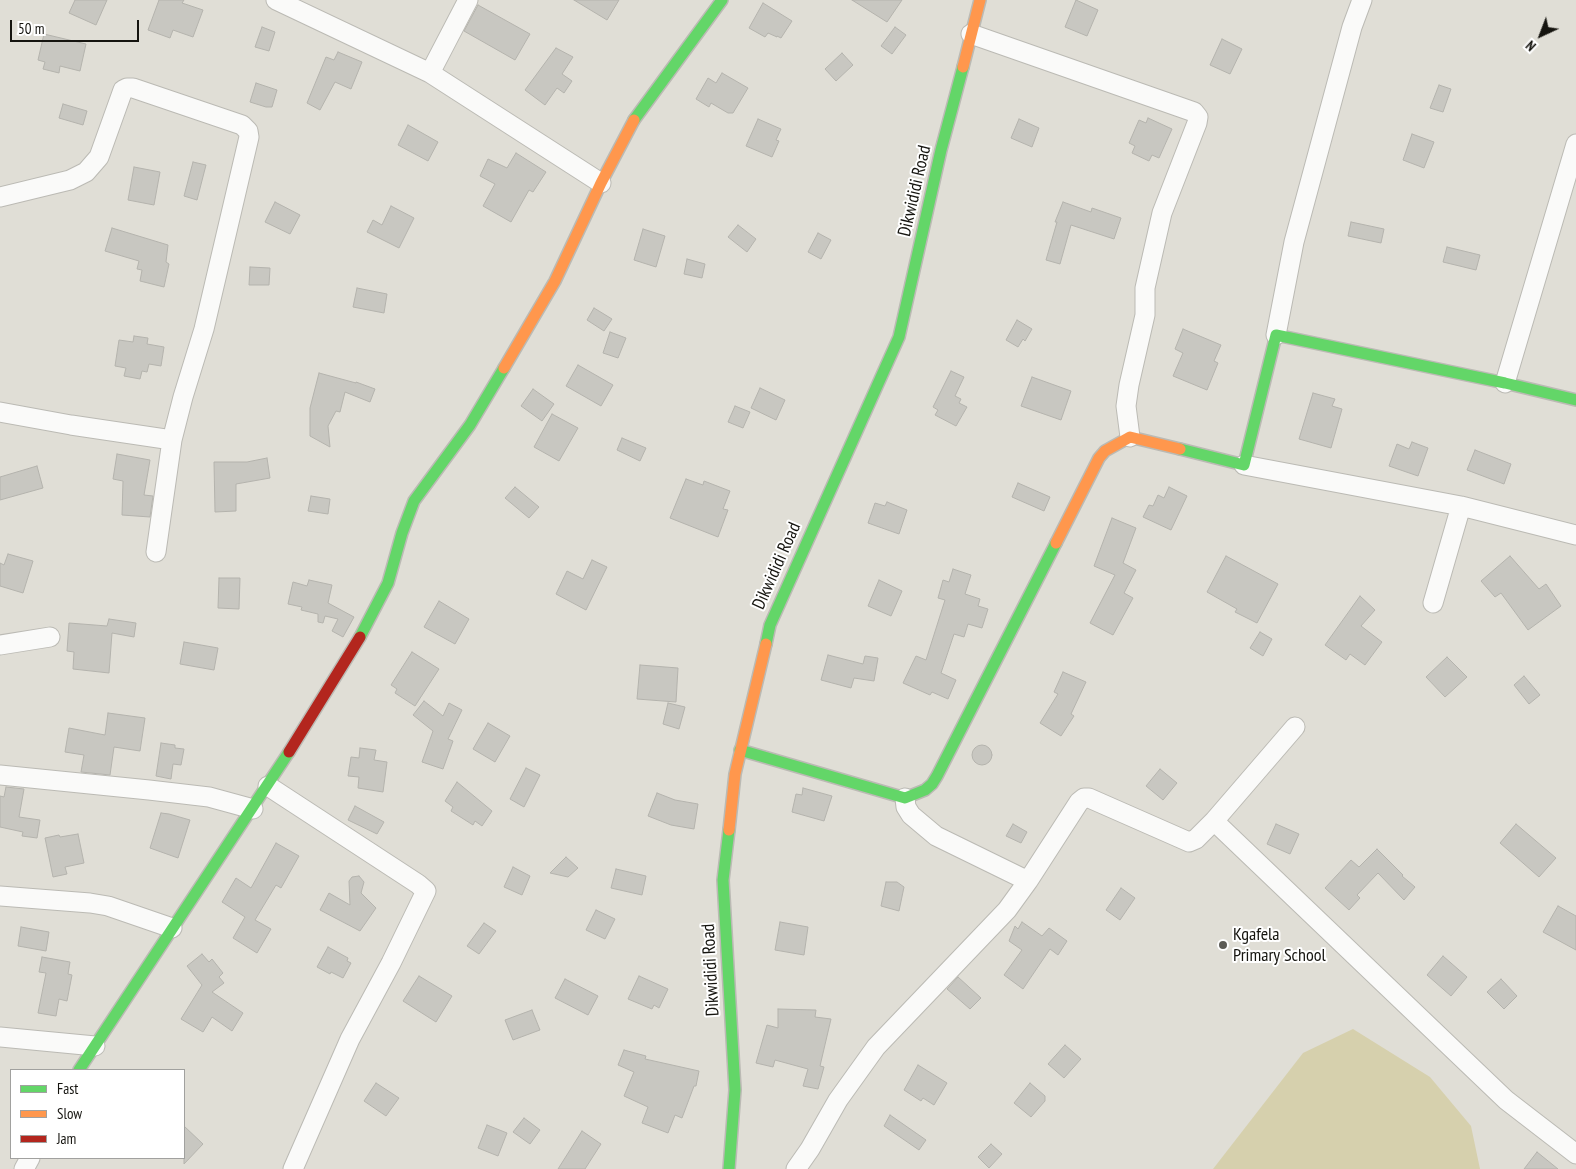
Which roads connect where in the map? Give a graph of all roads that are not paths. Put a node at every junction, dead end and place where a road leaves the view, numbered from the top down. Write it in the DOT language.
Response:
graph roads {
  1 [pos="276,0"];
  2 [pos="468,0"];
  3 [pos="722,0"];
  4 [pos="980,0"];
  5 [pos="1362,0"];
  6 [pos="971,34"];
  7 [pos="430,74"];
  8 [pos="1576,144"];
  9 [pos="601,183"];
  10 [pos="0,197"];
  11 [pos="1276,335"];
  12 [pos="1505,383"];
  13 [pos="1576,400"];
  14 [pos="0,412"];
  15 [pos="1130,437"];
  16 [pos="172,440"];
  17 [pos="1244,465"];
  18 [pos="1461,506"];
  19 [pos="1576,535"];
  20 [pos="156,552"];
  21 [pos="1433,603"];
  22 [pos="50,636"];
  23 [pos="0,645"];
  24 [pos="1295,727"];
  25 [pos="740,750"];
  26 [pos="0,775"];
  27 [pos="268,786"];
  28 [pos="905,798"];
  29 [pos="253,809"];
  30 [pos="1214,821"];
  31 [pos="1028,881"];
  32 [pos="0,896"];
  33 [pos="172,928"];
  34 [pos="0,1037"];
  35 [pos="95,1046"];
  36 [pos="80,1069"];
  37 [pos="1576,1154"];
  38 [pos="293,1169"];
  39 [pos="729,1169"];
  40 [pos="796,1169"];
  1 -- 7 [label="street"];
  2 -- 7 [label="street"];
  3 -- 9 [label="street"];
  4 -- 6 [label="street, Dikwididi Road"];
  5 -- 11 [label="street"];
  6 -- 15 [label="street"];
  6 -- 25 [label="street, Dikwididi Road"];
  7 -- 9 [label="street"];
  8 -- 12 [label="street"];
  9 -- 27 [label="street"];
  10 -- 16 [label="street"];
  11 -- 12 [label="street"];
  11 -- 17 [label="street"];
  12 -- 13 [label="street"];
  14 -- 16 [label="street"];
  15 -- 17 [label="street"];
  15 -- 28 [label="street"];
  16 -- 20 [label="street"];
  17 -- 18 [label="street"];
  18 -- 19 [label="street"];
  18 -- 21 [label="street"];
  22 -- 23 [label="street"];
  24 -- 30 [label="street"];
  25 -- 28 [label="street"];
  25 -- 39 [label="street, Dikwididi Road"];
  26 -- 29 [label="street"];
  27 -- 29 [label="street"];
  27 -- 38 [label="street"];
  28 -- 31 [label="street"];
  29 -- 33 [label="street"];
  30 -- 31 [label="street"];
  30 -- 37 [label="street"];
  31 -- 40 [label="street"];
  32 -- 33 [label="street"];
  33 -- 35 [label="street"];
  34 -- 35 [label="street"];
  35 -- 36 [label="street"];
}
